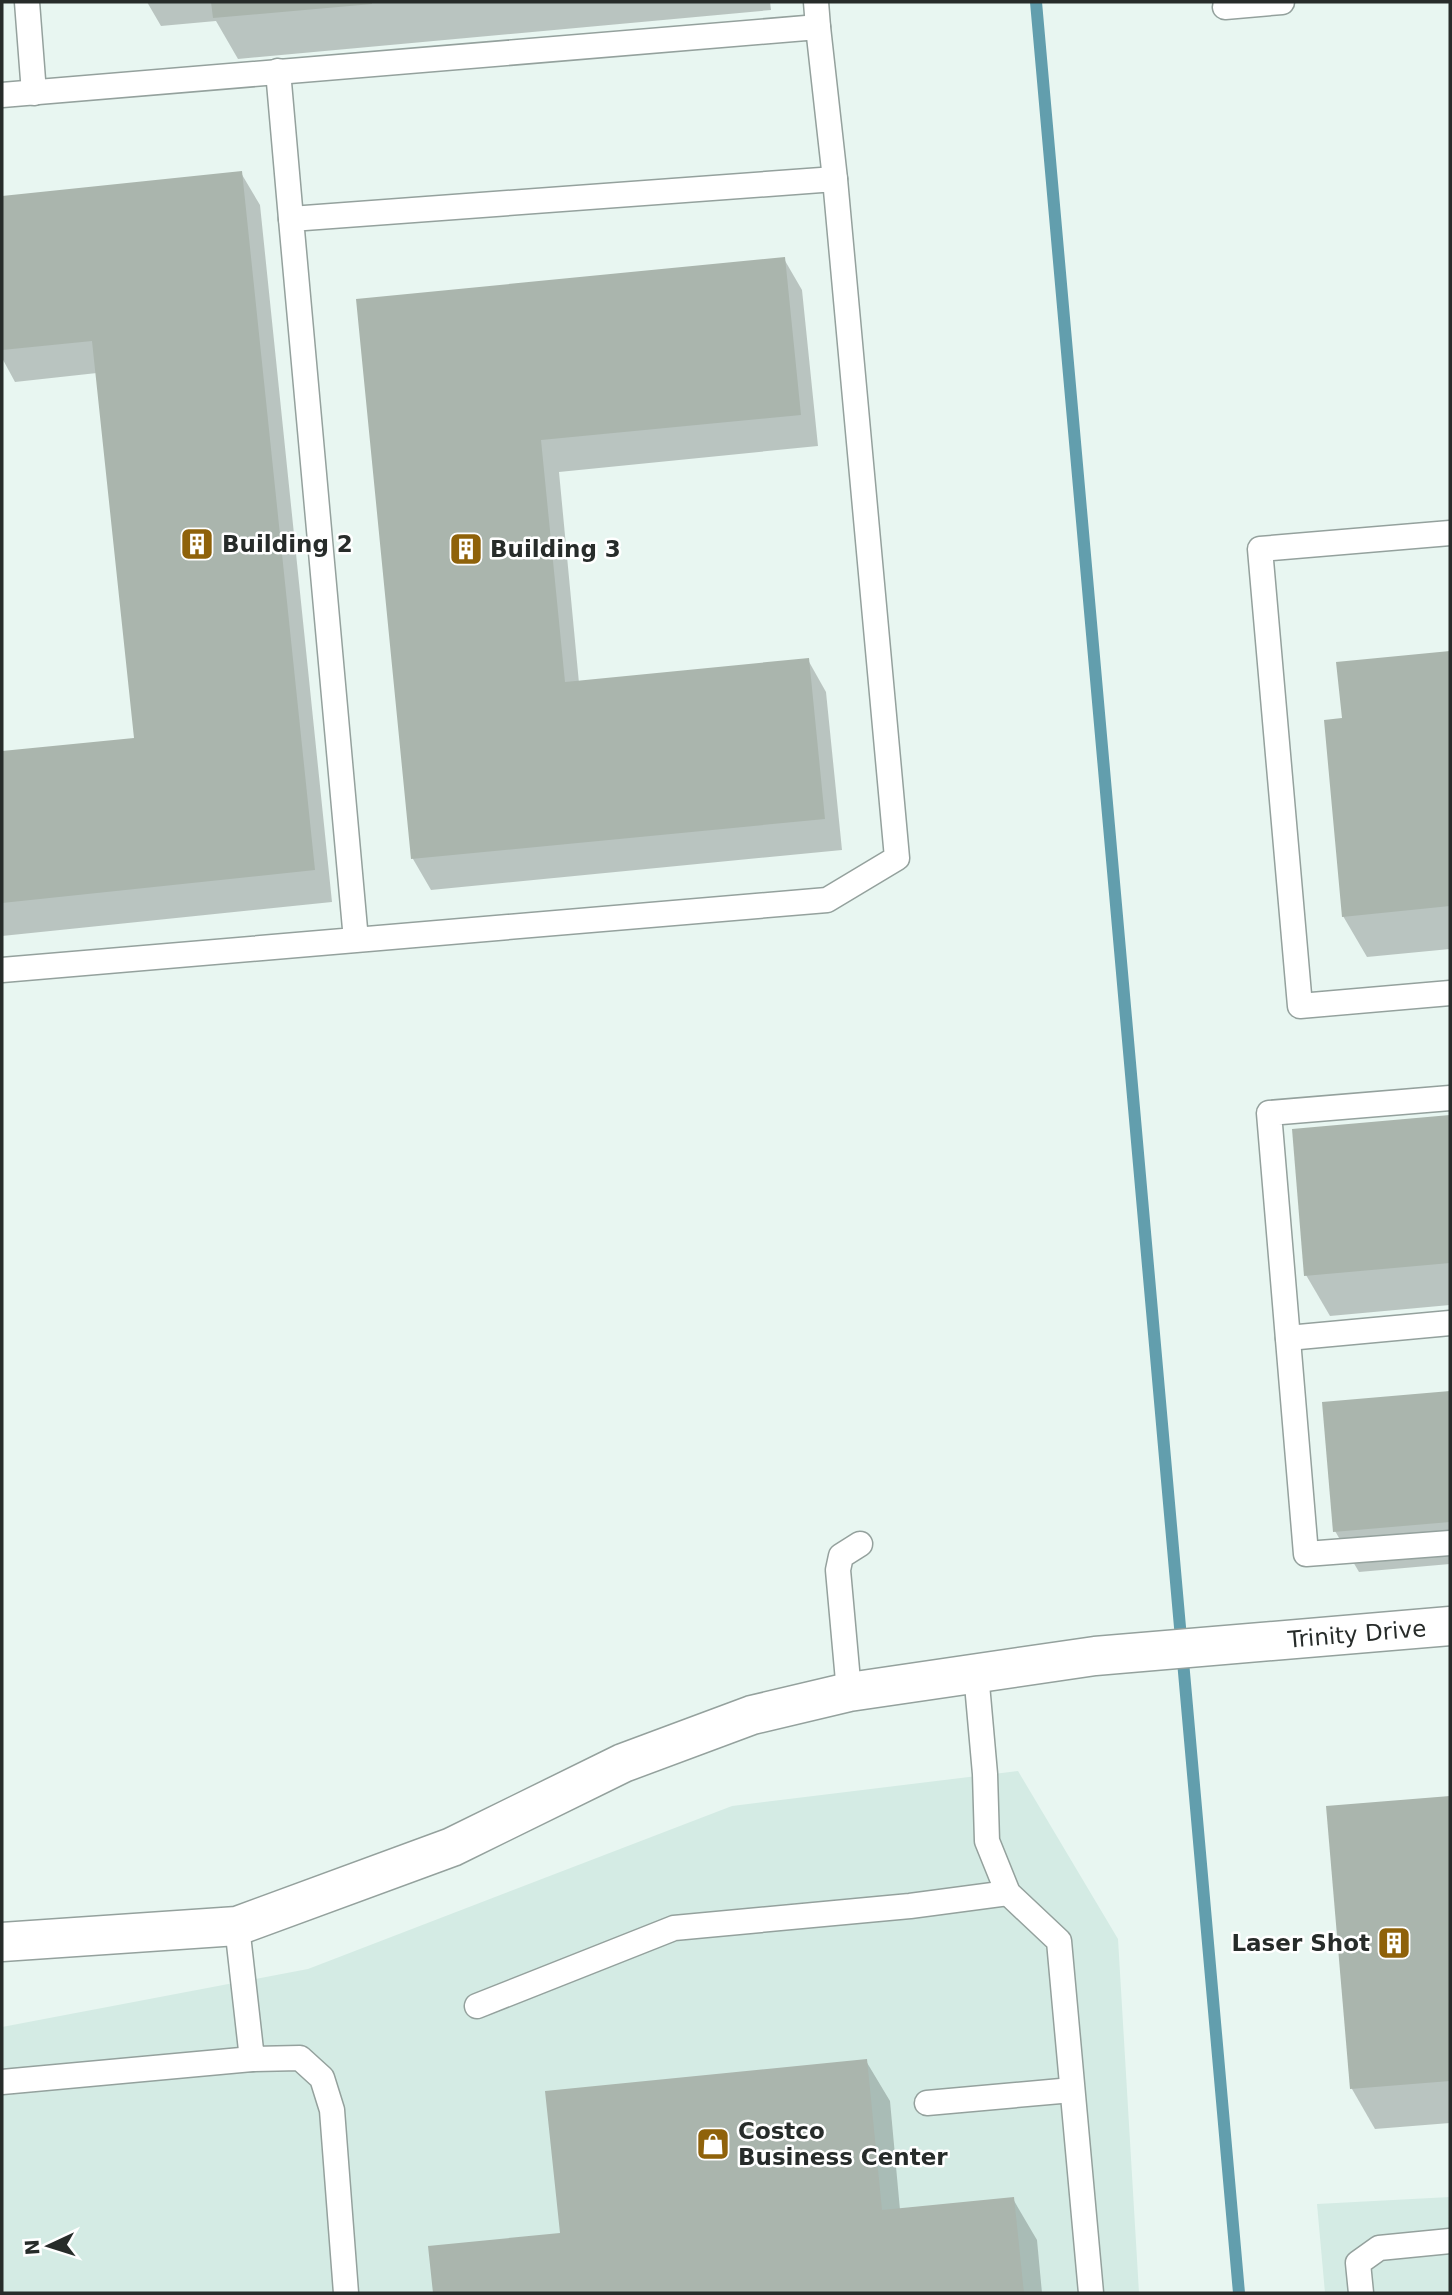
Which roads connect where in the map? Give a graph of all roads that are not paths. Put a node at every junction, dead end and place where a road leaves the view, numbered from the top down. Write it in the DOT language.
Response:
graph roads {
  1 [pos="27,2"];
  2 [pos="816,2"];
  3 [pos="1282,2"];
  4 [pos="1225,7"];
  5 [pos="818,27"];
  6 [pos="278,71"];
  7 [pos="34,93"];
  8 [pos="2,95"];
  9 [pos="835,179"];
  10 [pos="291,219"];
  11 [pos="1450,533"];
  12 [pos="356,940"];
  13 [pos="2,970"];
  14 [pos="1450,993"];
  15 [pos="1450,1098"];
  16 [pos="1450,1323"];
  17 [pos="1288,1338"];
  18 [pos="1450,1543"];
  19 [pos="860,1544"];
  20 [pos="1450,1626"];
  21 [pos="976,1673"];
  22 [pos="849,1692"];
  23 [pos="1008,1893"];
  24 [pos="237,1926"];
  25 [pos="2,1942"];
  26 [pos="477,2006"];
  27 [pos="252,2059"];
  28 [pos="2,2082"];
  29 [pos="1072,2090"];
  30 [pos="927,2103"];
  31 [pos="1450,2241"];
  32 [pos="346,2293"];
  33 [pos="1091,2293"];
  34 [pos="1361,2293"];
  1 -- 7 [label="lane"];
  2 -- 5 [label="lane"];
  3 -- 4 [label="lane"];
  5 -- 6 [label="lane"];
  5 -- 9 [label="lane"];
  6 -- 7 [label="lane"];
  6 -- 10 [label="lane"];
  7 -- 8 [label="lane"];
  9 -- 10 [label="lane"];
  9 -- 12 [label="lane"];
  10 -- 12 [label="lane"];
  11 -- 14 [label="lane"];
  12 -- 13 [label="lane"];
  15 -- 17 [label="lane"];
  16 -- 17 [label="lane"];
  17 -- 18 [label="lane"];
  19 -- 22 [label="lane"];
  20 -- 21 [label="street, Trinity Drive"];
  21 -- 22 [label="street, Trinity Drive"];
  21 -- 23 [label="lane"];
  22 -- 24 [label="street, Trinity Drive"];
  23 -- 26 [label="lane"];
  23 -- 29 [label="lane"];
  24 -- 25 [label="street, Trinity Drive"];
  24 -- 27 [label="lane"];
  27 -- 28 [label="lane"];
  27 -- 32 [label="lane"];
  29 -- 30 [label="lane"];
  29 -- 33 [label="lane"];
  31 -- 34 [label="lane"];
}
